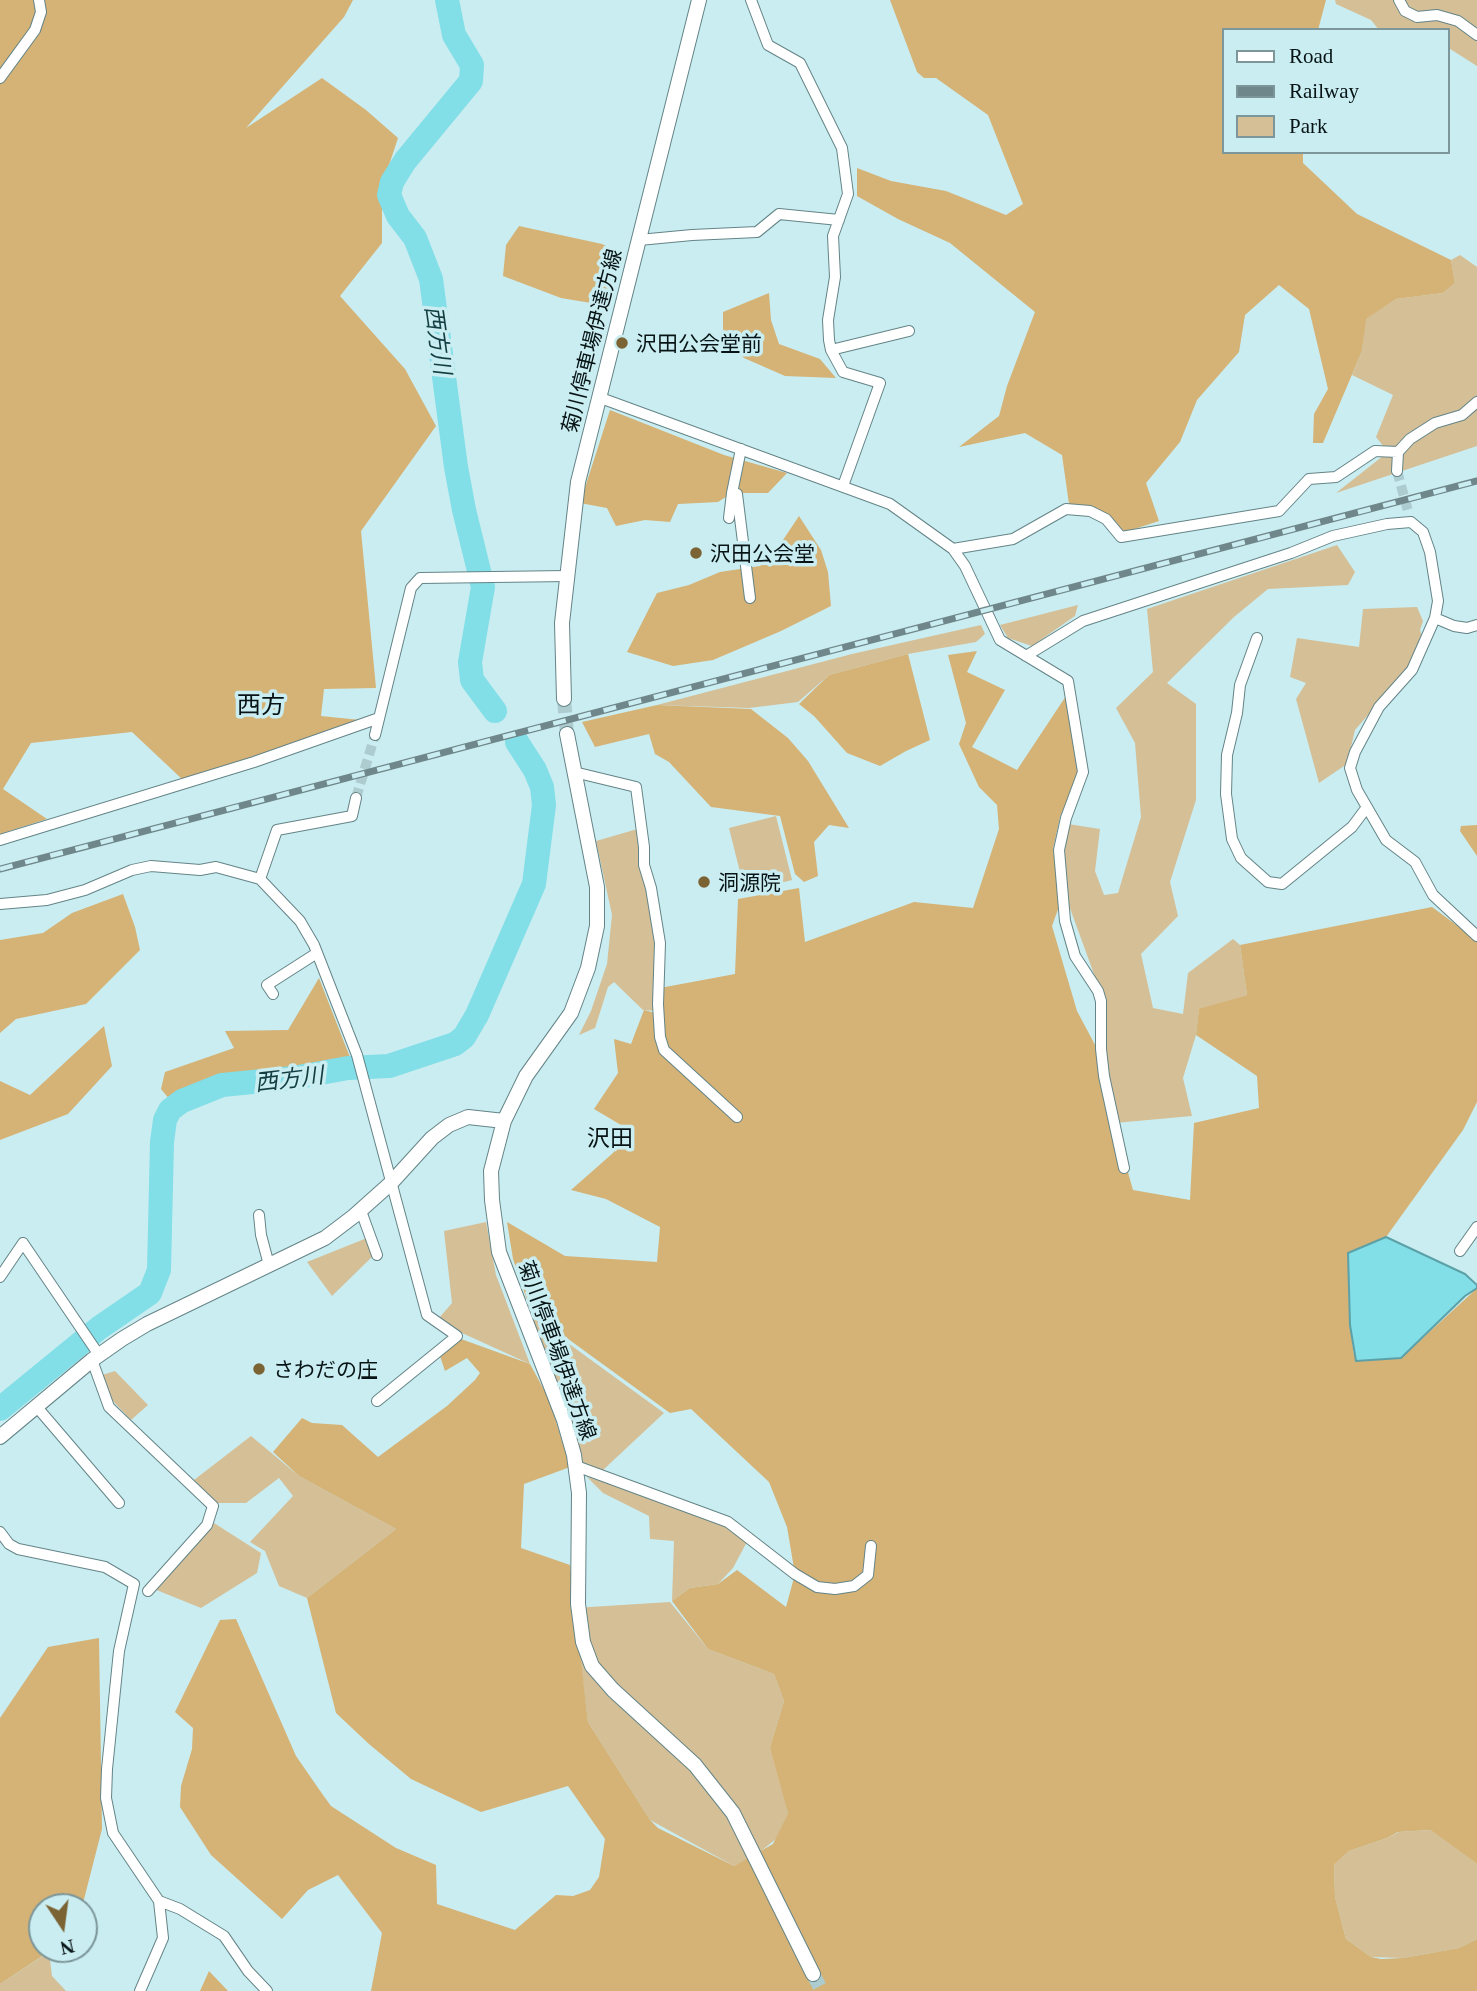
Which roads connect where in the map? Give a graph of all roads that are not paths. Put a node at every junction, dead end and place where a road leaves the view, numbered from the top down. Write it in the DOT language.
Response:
graph roads {
  1 [pos="39,0"];
  2 [pos="699,0"];
  3 [pos="751,0"];
  4 [pos="1399,0"];
  5 [pos="1477,35"];
  6 [pos="0,78"];
  7 [pos="839,220"];
  8 [pos="639,240"];
  9 [pos="909,331"];
  10 [pos="831,351"];
  11 [pos="598,397"];
  12 [pos="1477,402"];
  13 [pos="741,449"];
  14 [pos="1398,452"];
  15 [pos="1397,471"];
  16 [pos="843,486"];
  17 [pos="739,498"];
  18 [pos="729,518"];
  19 [pos="953,549"];
  20 [pos="567,576"];
  21 [pos="750,597"];
  22 [pos="1435,618"];
  23 [pos="1477,625"];
  24 [pos="1257,638"];
  25 [pos="1027,656"];
  26 [pos="564,699"];
  27 [pos="379,718"];
  28 [pos="567,734"];
  29 [pos="374,735"];
  30 [pos="574,772"];
  31 [pos="356,798"];
  32 [pos="1367,807"];
  33 [pos="0,840"];
  34 [pos="260,879"];
  35 [pos="0,904"];
  36 [pos="1477,936"];
  37 [pos="317,953"];
  38 [pos="273,994"];
  39 [pos="737,1117"];
  40 [pos="504,1121"];
  41 [pos="1124,1168"];
  42 [pos="391,1183"];
  43 [pos="360,1211"];
  44 [pos="259,1215"];
  45 [pos="1477,1227"];
  46 [pos="1460,1251"];
  47 [pos="377,1255"];
  48 [pos="270,1265"];
  49 [pos="0,1277"];
  50 [pos="96,1358"];
  51 [pos="377,1401"];
  52 [pos="36,1406"];
  53 [pos="0,1437"];
  54 [pos="576,1466"];
  55 [pos="119,1503"];
  56 [pos="0,1532"];
  57 [pos="871,1546"];
  58 [pos="148,1591"];
  59 [pos="159,1900"];
  60 [pos="813,1974"];
  61 [pos="140,1991"];
  62 [pos="267,1991"];
  1 -- 6 [label="street"];
  2 -- 8 [label="main road, 菊川停車場伊達方線"];
  3 -- 7 [label="street"];
  4 -- 5 [label="street"];
  7 -- 8 [label="street"];
  7 -- 10 [label="street"];
  8 -- 11 [label="main road, 菊川停車場伊達方線"];
  9 -- 10 [label="street"];
  10 -- 16 [label="street"];
  11 -- 13 [label="street"];
  11 -- 20 [label="main road, 菊川停車場伊達方線"];
  12 -- 14 [label="street"];
  13 -- 16 [label="street"];
  13 -- 17 [label="street"];
  14 -- 15 [label="street"];
  14 -- 19 [label="street"];
  16 -- 19 [label="street"];
  17 -- 18 [label="street"];
  17 -- 21 [label="street"];
  19 -- 25 [label="street"];
  20 -- 26 [label="main road, 菊川停車場伊達方線"];
  20 -- 27 [label="street"];
  22 -- 23 [label="street"];
  22 -- 25 [label="street"];
  22 -- 32 [label="street"];
  24 -- 32 [label="street"];
  25 -- 41 [label="street"];
  27 -- 29 [label="street"];
  27 -- 33 [label="street"];
  28 -- 30 [label="main road, 菊川停車場伊達方線"];
  30 -- 39 [label="street"];
  30 -- 40 [label="main road, 菊川停車場伊達方線"];
  31 -- 34 [label="street"];
  32 -- 36 [label="street"];
  34 -- 35 [label="street"];
  34 -- 37 [label="street"];
  37 -- 38 [label="street"];
  37 -- 42 [label="street"];
  40 -- 42 [label="main road"];
  40 -- 54 [label="main road, 菊川停車場伊達方線"];
  42 -- 43 [label="main road"];
  42 -- 51 [label="street"];
  43 -- 47 [label="street"];
  43 -- 48 [label="main road"];
  44 -- 48 [label="street"];
  45 -- 46 [label="street"];
  48 -- 50 [label="main road"];
  49 -- 50 [label="street"];
  50 -- 52 [label="main road"];
  50 -- 58 [label="street"];
  52 -- 53 [label="main road"];
  52 -- 55 [label="street"];
  54 -- 57 [label="street"];
  54 -- 60 [label="main road, 菊川停車場伊達方線"];
  56 -- 59 [label="street"];
  59 -- 61 [label="street"];
  59 -- 62 [label="street"];
}
